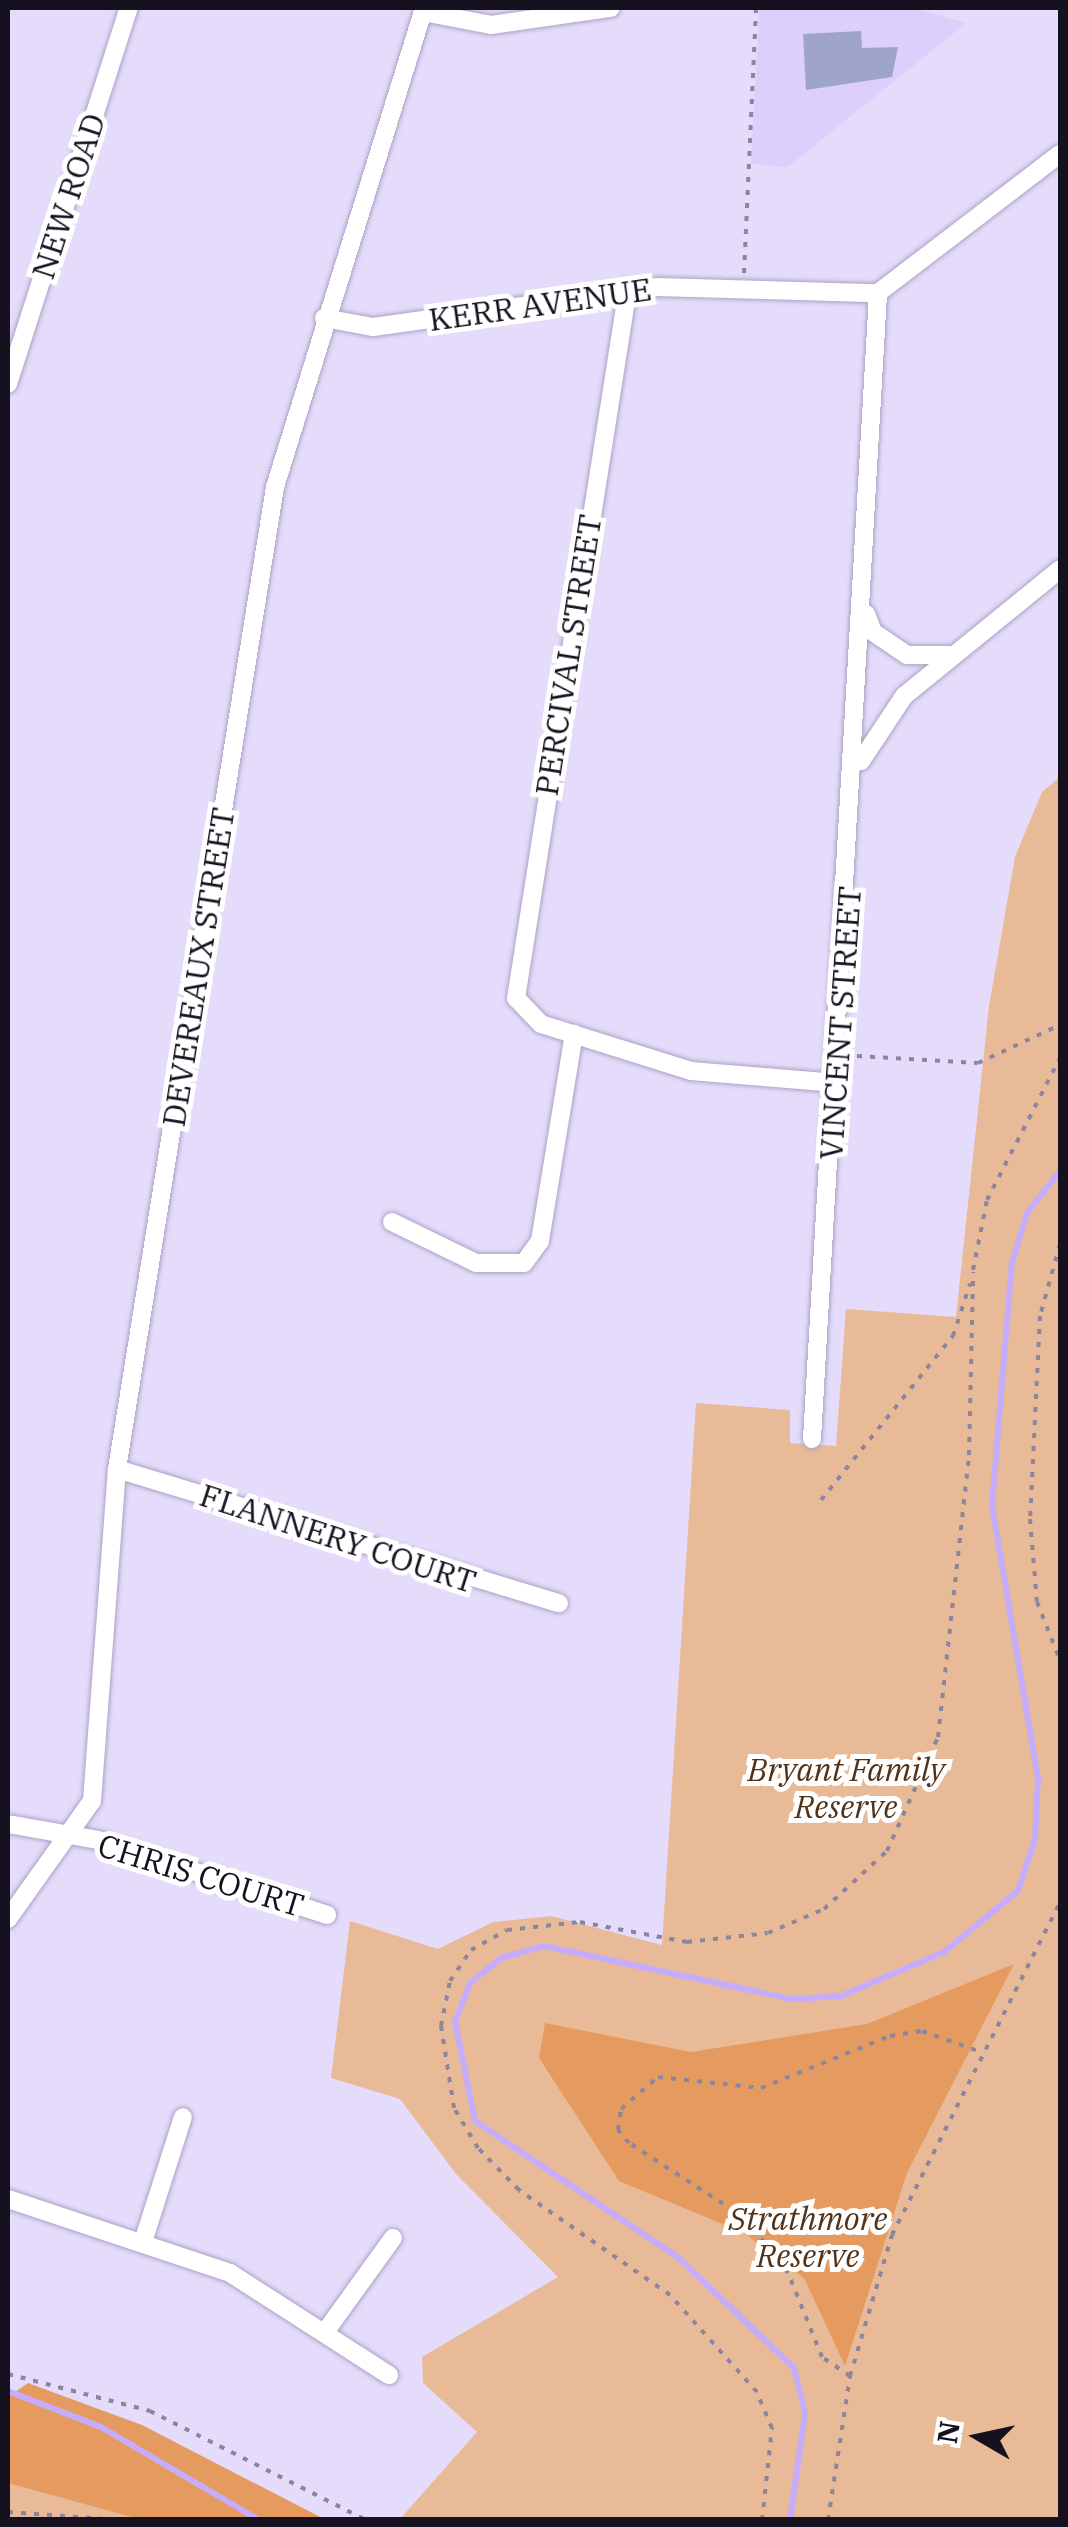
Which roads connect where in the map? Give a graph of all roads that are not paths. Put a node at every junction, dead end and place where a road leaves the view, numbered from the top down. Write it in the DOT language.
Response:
graph roads {
  1 [pos="129,8"];
  2 [pos="611,8"];
  3 [pos="423,10"];
  4 [pos="1060,154"];
  5 [pos="628,288"];
  6 [pos="878,293"];
  7 [pos="324,318"];
  8 [pos="8,384"];
  9 [pos="1060,569"];
  10 [pos="862,606"];
  11 [pos="959,652"];
  12 [pos="854,796"];
  13 [pos="574,1034"];
  14 [pos="837,1083"];
  15 [pos="392,1222"];
  16 [pos="812,1439"];
  17 [pos="117,1469"];
  18 [pos="559,1602"];
  19 [pos="8,1824"];
  20 [pos="74,1837"];
  21 [pos="327,1914"];
  22 [pos="8,1920"];
  23 [pos="182,2117"];
  24 [pos="8,2199"];
  25 [pos="394,2238"];
  26 [pos="143,2242"];
  27 [pos="328,2328"];
  28 [pos="389,2375"];
  1 -- 8 [label="street, NEW ROAD"];
  2 -- 3 [label="street"];
  3 -- 7 [label="street, DEVEREAUX STREET"];
  4 -- 6 [label="street"];
  5 -- 6 [label="street, KERR AVENUE"];
  5 -- 7 [label="street, KERR AVENUE"];
  5 -- 13 [label="street, PERCIVAL STREET"];
  6 -- 10 [label="street, VINCENT STREET"];
  7 -- 17 [label="street, DEVEREAUX STREET"];
  9 -- 11 [label="street"];
  10 -- 11 [label="street"];
  10 -- 12 [label="street, VINCENT STREET"];
  11 -- 12 [label="street"];
  12 -- 14 [label="street, VINCENT STREET"];
  13 -- 14 [label="street"];
  13 -- 15 [label="street"];
  14 -- 16 [label="street, VINCENT STREET"];
  17 -- 18 [label="street, FLANNERY COURT"];
  17 -- 20 [label="street, DEVEREAUX STREET"];
  19 -- 20 [label="street, CHRIS COURT"];
  20 -- 21 [label="street, CHRIS COURT"];
  20 -- 22 [label="street, DEVEREAUX STREET"];
  23 -- 26 [label="street"];
  24 -- 26 [label="street"];
  25 -- 27 [label="street"];
  26 -- 27 [label="street"];
  27 -- 28 [label="street"];
}
